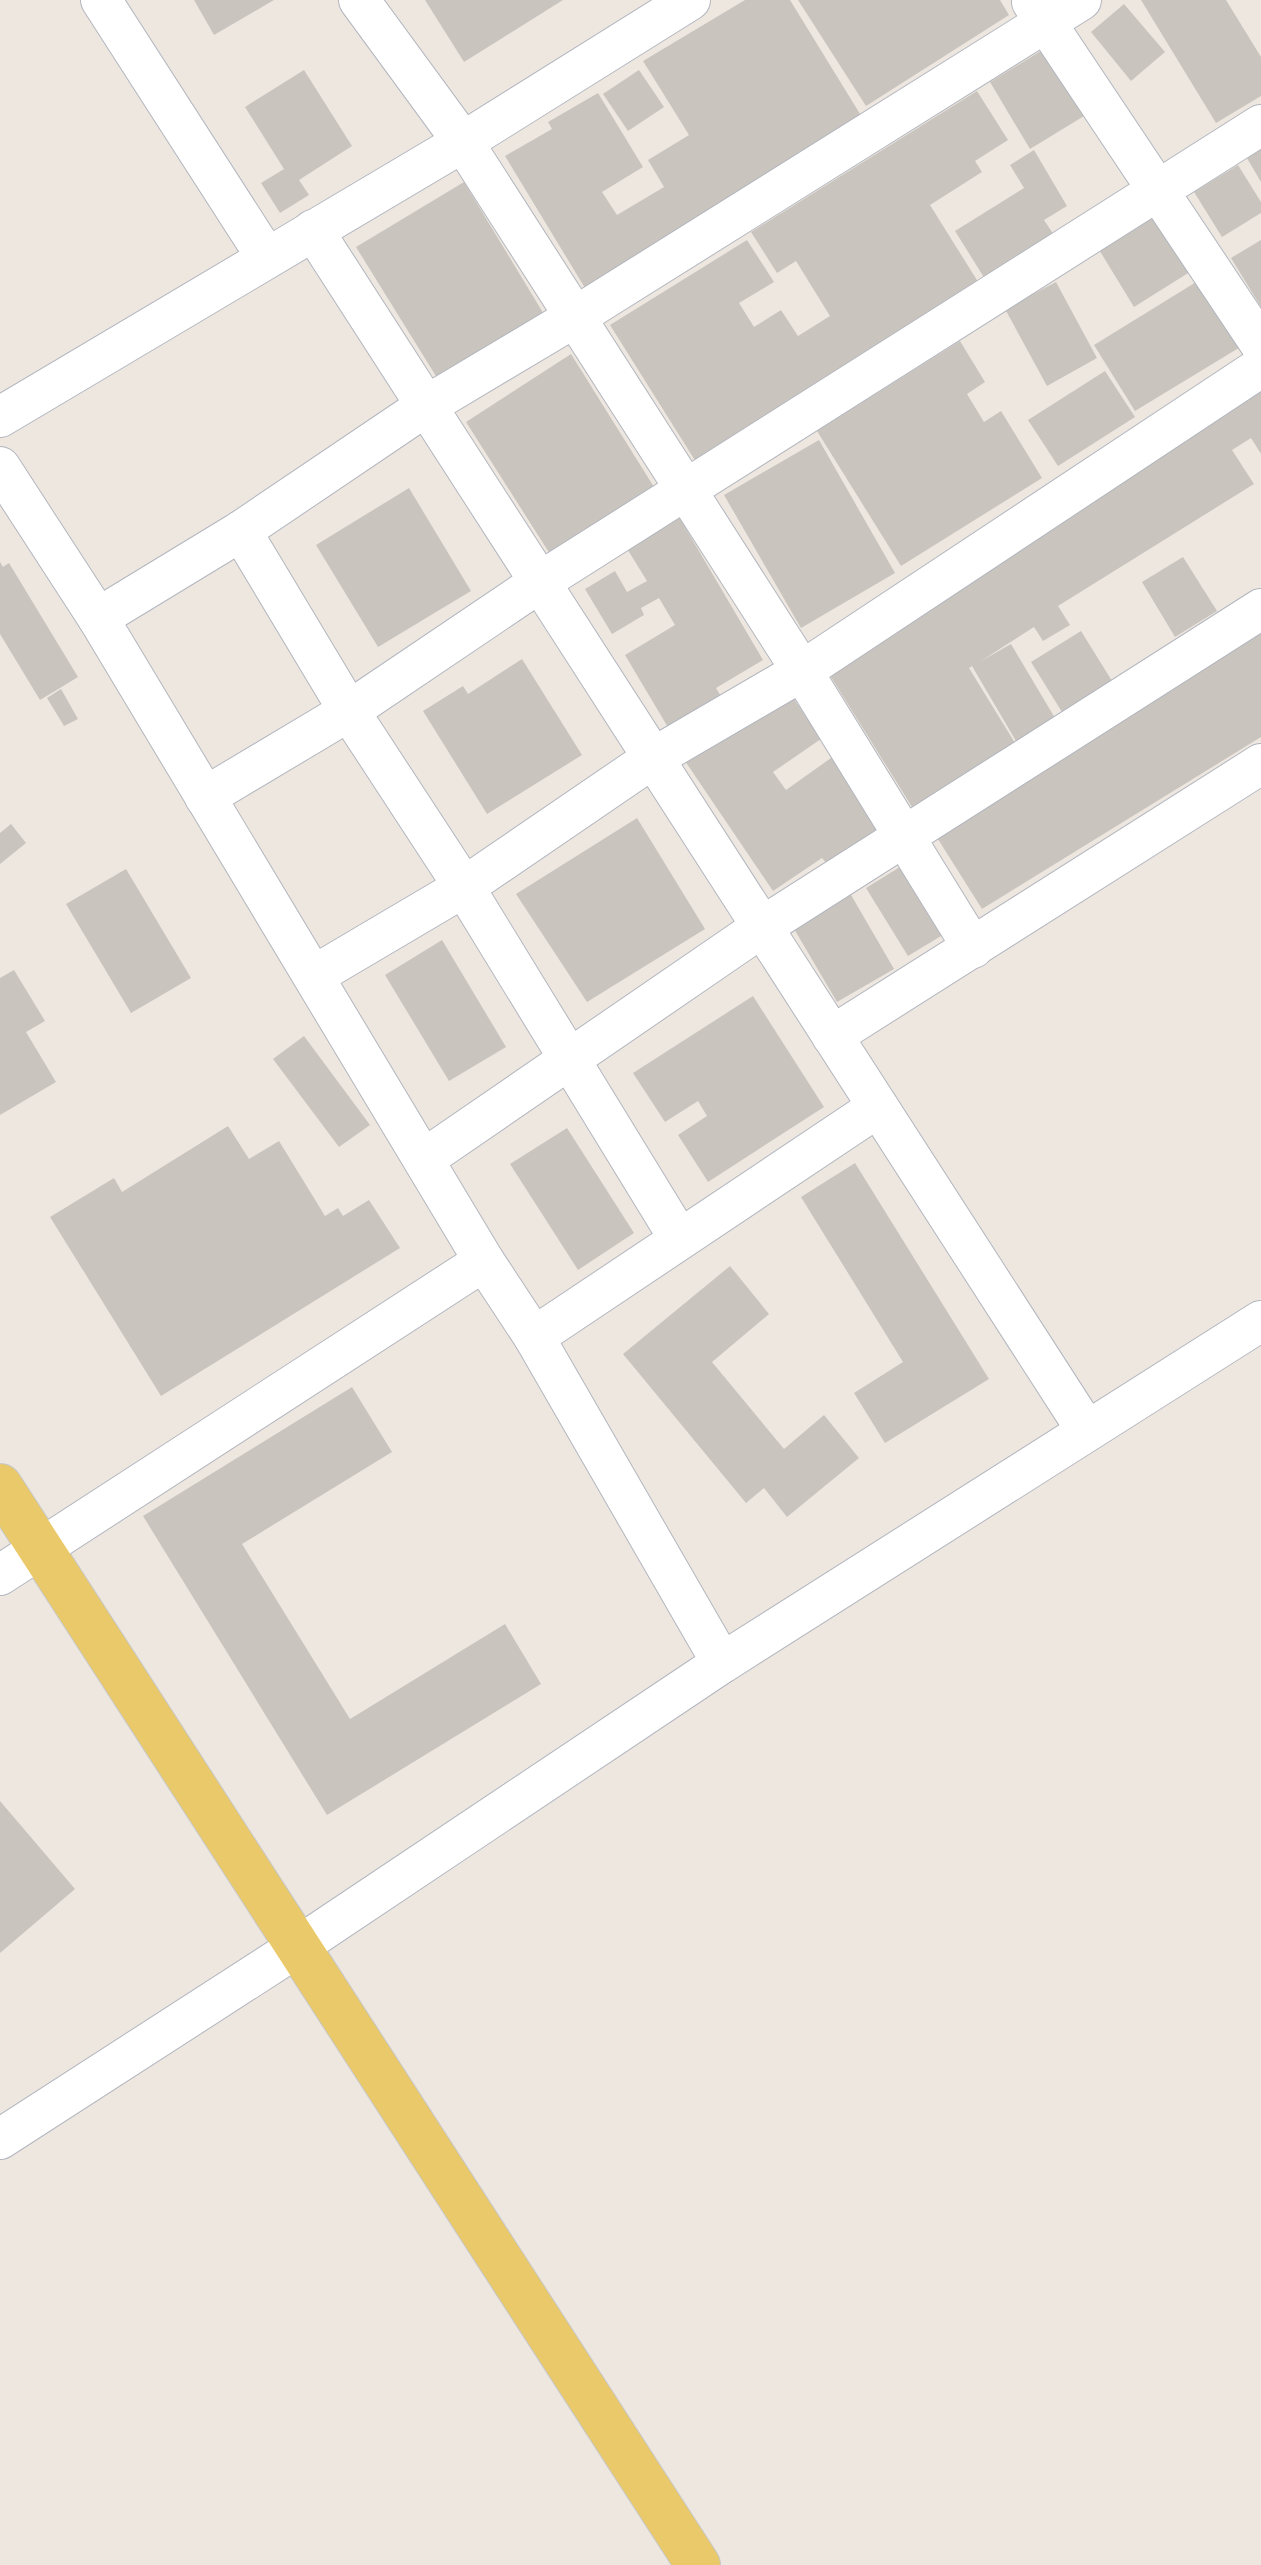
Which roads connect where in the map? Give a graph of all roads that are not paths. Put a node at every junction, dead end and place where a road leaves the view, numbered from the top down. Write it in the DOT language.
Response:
graph roads {
  1 [pos="101,0"];
  2 [pos="359,0"];
  3 [pos="690,0"];
  4 [pos="1081,0"];
  5 [pos="1038,11"];
  6 [pos="1261,125"];
  7 [pos="463,142"];
  8 [pos="1159,192"];
  9 [pos="313,230"];
  10 [pos="267,258"];
  11 [pos="575,317"];
  12 [pos="1261,345"];
  13 [pos="1261,367"];
  14 [pos="426,406"];
  15 [pos="0,417"];
  16 [pos="0,467"];
  17 [pos="687,491"];
  18 [pos="241,531"];
  19 [pos="540,582"];
  20 [pos="1261,609"];
  21 [pos="98,618"];
  22 [pos="802,671"];
  23 [pos="349,711"];
  24 [pos="653,758"];
  25 [pos="1261,764"];
  26 [pos="205,797"];
  27 [pos="903,836"];
  28 [pos="464,887"];
  29 [pos="762,927"];
  30 [pos="973,948"];
  31 [pos="315,975"];
  32 [pos="832,1036"];
  33 [pos="567,1059"];
  34 [pos="878,1107"];
  35 [pos="424,1159"];
  36 [pos="679,1238"];
  37 [pos="484,1261"];
  38 [pos="1261,1321"];
  39 [pos="534,1337"];
  40 [pos="1087,1431"];
  41 [pos="0,1486"];
  42 [pos="42,1549"];
  43 [pos="0,1575"];
  44 [pos="722,1663"];
  45 [pos="296,1948"];
  46 [pos="0,2139"];
  47 [pos="698,2565"];
  1 -- 10 [label="street"];
  2 -- 7 [label="street"];
  3 -- 7 [label="street"];
  4 -- 5 [label="street"];
  5 -- 8 [label="street"];
  5 -- 11 [label="street"];
  6 -- 8 [label="street"];
  7 -- 9 [label="street"];
  7 -- 11 [label="street"];
  8 -- 12 [label="street"];
  8 -- 17 [label="street"];
  9 -- 10 [label="street"];
  9 -- 14 [label="street"];
  10 -- 15 [label="street"];
  11 -- 14 [label="street"];
  11 -- 17 [label="street"];
  13 -- 22 [label="street"];
  14 -- 18 [label="street"];
  14 -- 19 [label="street"];
  16 -- 21 [label="street"];
  17 -- 19 [label="street"];
  17 -- 22 [label="street"];
  18 -- 21 [label="street"];
  18 -- 23 [label="street"];
  19 -- 23 [label="street"];
  19 -- 24 [label="street"];
  20 -- 27 [label="street"];
  21 -- 26 [label="street"];
  22 -- 24 [label="street"];
  22 -- 27 [label="street"];
  23 -- 26 [label="street"];
  23 -- 28 [label="street"];
  24 -- 28 [label="street"];
  24 -- 29 [label="street"];
  25 -- 30 [label="street"];
  26 -- 31 [label="street"];
  27 -- 29 [label="street"];
  27 -- 30 [label="street"];
  28 -- 31 [label="street"];
  28 -- 33 [label="street"];
  29 -- 32 [label="street"];
  29 -- 33 [label="street"];
  30 -- 32 [label="street"];
  31 -- 35 [label="street"];
  32 -- 34 [label="street"];
  33 -- 35 [label="street"];
  33 -- 36 [label="street"];
  34 -- 36 [label="street"];
  34 -- 40 [label="street"];
  35 -- 37 [label="street"];
  36 -- 39 [label="street"];
  37 -- 39 [label="street"];
  37 -- 42 [label="street"];
  38 -- 40 [label="street"];
  39 -- 44 [label="street"];
  40 -- 44 [label="street"];
  41 -- 42 [label="main road"];
  42 -- 43 [label="street"];
  42 -- 45 [label="main road"];
  44 -- 45 [label="street"];
  45 -- 46 [label="street"];
  45 -- 47 [label="main road"];
}
